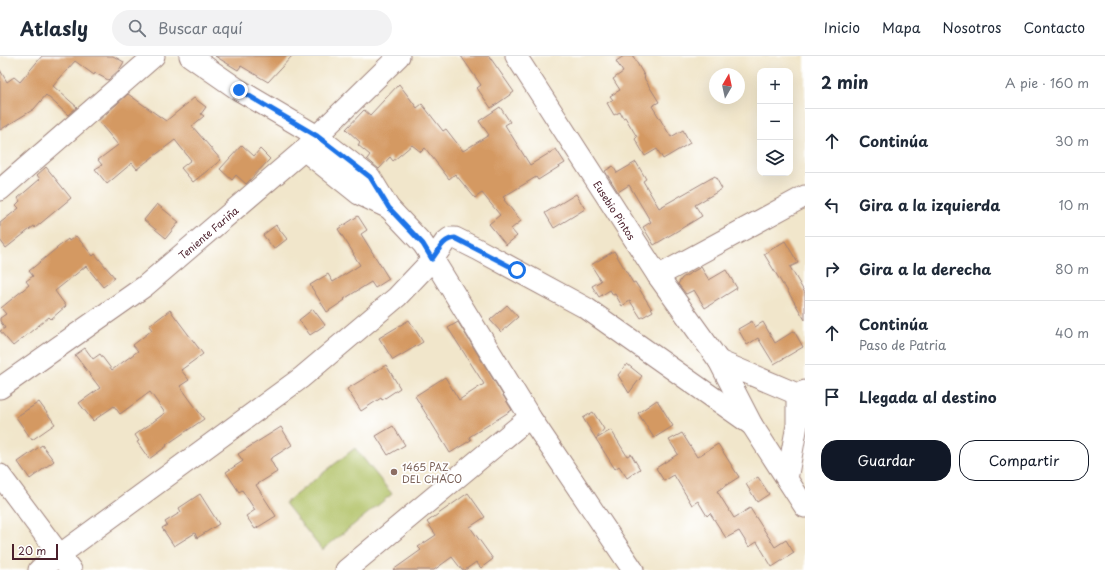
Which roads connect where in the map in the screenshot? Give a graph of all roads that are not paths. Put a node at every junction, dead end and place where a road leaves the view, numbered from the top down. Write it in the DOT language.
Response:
graph roads {
  1 [pos="154,56"];
  2 [pos="190,56"];
  3 [pos="399,56"];
  4 [pos="516,56"];
  5 [pos="311,143"];
  6 [pos="2,183"];
  7 [pos="805,196"];
  8 [pos="432,259"];
  9 [pos="658,276"];
  10 [pos="719,361"];
  11 [pos="0,388"];
  12 [pos="802,395"];
  13 [pos="530,417"];
  14 [pos="752,425"];
  15 [pos="0,475"];
  16 [pos="793,477"];
  17 [pos="805,507"];
  18 [pos="65,563"];
  19 [pos="39,570"];
  20 [pos="346,570"];
  21 [pos="633,570"];
  1 -- 6 [label="street"];
  2 -- 5 [label="street"];
  3 -- 5 [label="street, Teniente Fariña"];
  4 -- 9 [label="street, Eusebio Pintos"];
  5 -- 8 [label="street"];
  5 -- 11 [label="street, Teniente Fariña"];
  7 -- 9 [label="street"];
  8 -- 13 [label="street"];
  8 -- 14 [label="street"];
  8 -- 18 [label="street"];
  9 -- 10 [label="street, Eusebio Pintos"];
  10 -- 12 [label="street"];
  10 -- 14 [label="street, Eusebio Pintos"];
  12 -- 16 [label="street"];
  13 -- 20 [label="street"];
  13 -- 21 [label="street"];
  14 -- 16 [label="street"];
  15 -- 18 [label="street"];
  16 -- 17 [label="street"];
  18 -- 19 [label="street"];
}
